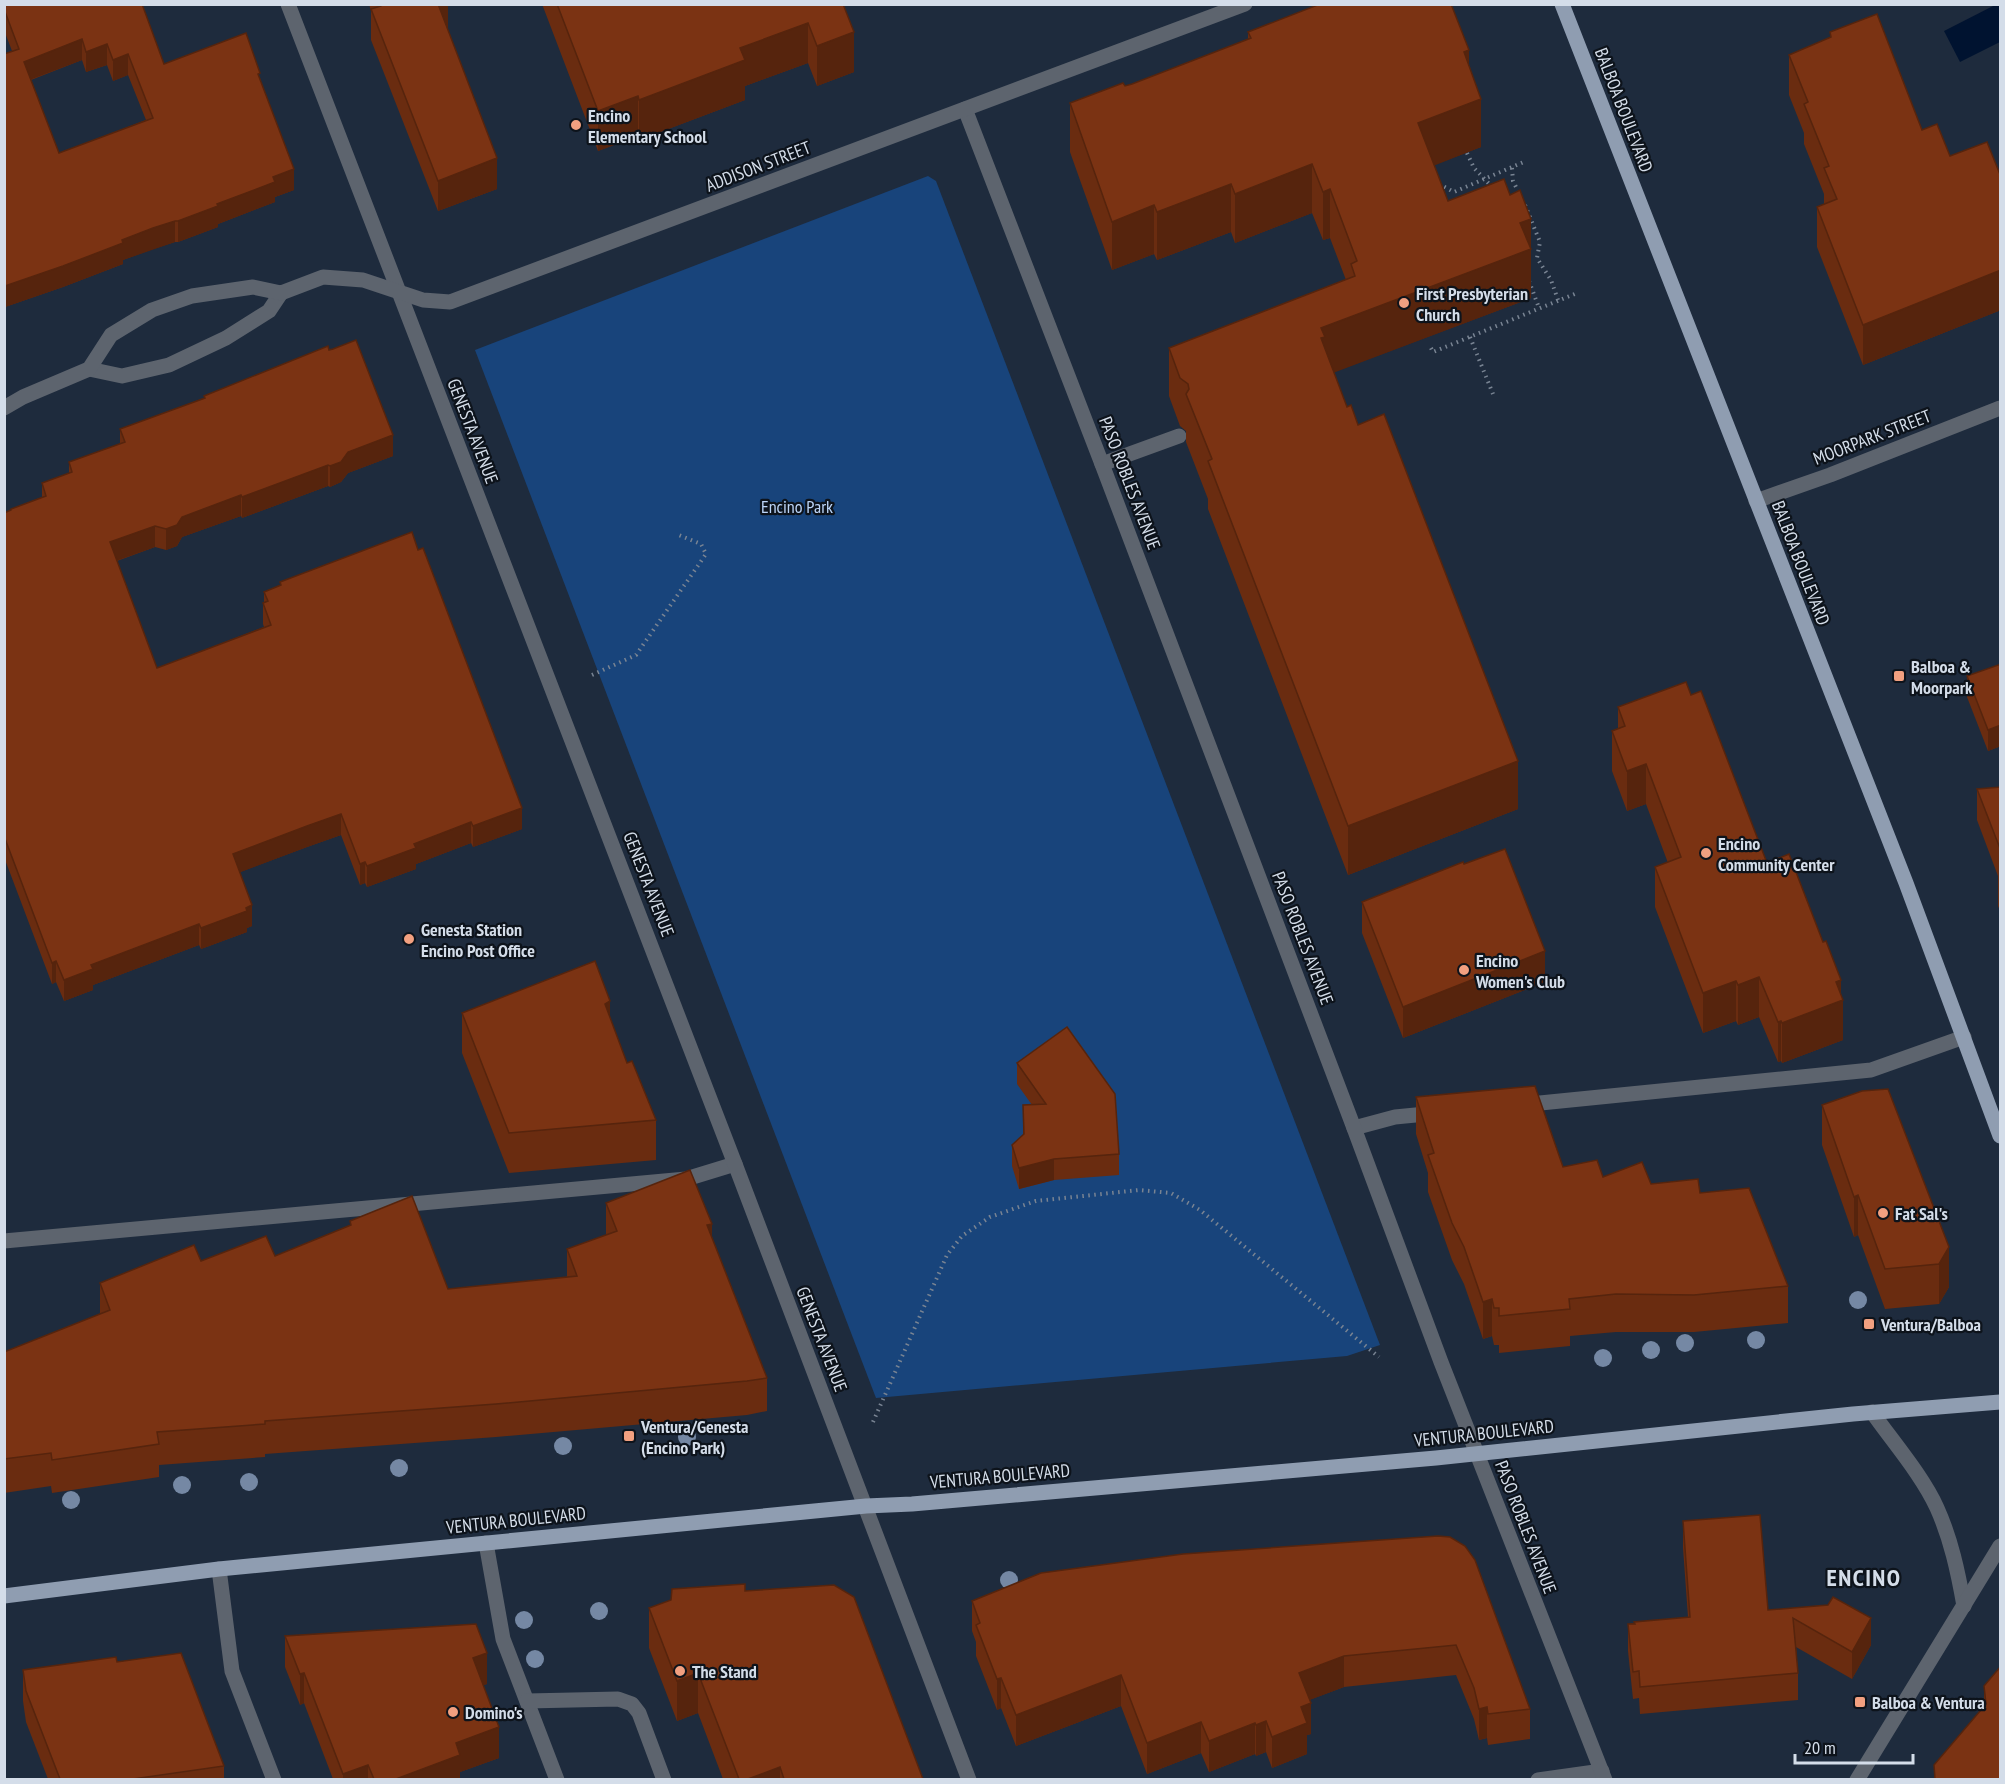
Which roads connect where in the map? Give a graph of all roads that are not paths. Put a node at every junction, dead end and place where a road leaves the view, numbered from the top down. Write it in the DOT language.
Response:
graph roads {
  1 [pos="288,4"];
  2 [pos="1245,4"];
  3 [pos="1562,4"];
  4 [pos="965,109"];
  5 [pos="398,292"];
  6 [pos="281,293"];
  7 [pos="89,369"];
  8 [pos="4,408"];
  9 [pos="2001,408"];
  10 [pos="1179,436"];
  11 [pos="1102,464"];
  12 [pos="1756,501"];
  13 [pos="1964,1037"];
  14 [pos="1500,1107"];
  15 [pos="1453,1111"];
  16 [pos="1354,1128"];
  17 [pos="2001,1136"];
  18 [pos="735,1164"];
  19 [pos="4,1241"];
  20 [pos="2001,1401"];
  21 [pos="1872,1412"];
  22 [pos="1477,1454"];
  23 [pos="866,1506"];
  24 [pos="486,1543"];
  25 [pos="2001,1546"];
  26 [pos="219,1569"];
  27 [pos="4,1596"];
  28 [pos="1964,1606"];
  29 [pos="527,1701"];
  30 [pos="1604,1775"];
  31 [pos="274,1779"];
  32 [pos="557,1779"];
  33 [pos="664,1779"];
  34 [pos="969,1779"];
  35 [pos="1538,1779"];
  36 [pos="1857,1779"];
  1 -- 5 [label="street, GENESTA AVENUE"];
  2 -- 4 [label="street, ADDISON STREET"];
  3 -- 12 [label="main road, BALBOA BOULEVARD"];
  4 -- 5 [label="street, ADDISON STREET"];
  4 -- 11 [label="street, PASO ROBLES AVENUE"];
  5 -- 6 [label="street, ADDISON STREET"];
  5 -- 18 [label="street, GENESTA AVENUE"];
  6 -- 7 [label="street, ADDISON STREET"];
  6 -- 7 [label="street"];
  7 -- 8 [label="street"];
  9 -- 12 [label="street, MOORPARK STREET"];
  10 -- 11 [label="street"];
  11 -- 16 [label="street, PASO ROBLES AVENUE"];
  12 -- 13 [label="main road, BALBOA BOULEVARD"];
  13 -- 14 [label="street"];
  13 -- 17 [label="main road, BALBOA BOULEVARD"];
  15 -- 16 [label="street"];
  16 -- 22 [label="street, PASO ROBLES AVENUE"];
  18 -- 19 [label="street"];
  18 -- 23 [label="street, GENESTA AVENUE"];
  20 -- 21 [label="main road, VENTURA BOULEVARD"];
  21 -- 22 [label="main road, VENTURA BOULEVARD"];
  21 -- 28 [label="street"];
  22 -- 23 [label="main road, VENTURA BOULEVARD"];
  22 -- 30 [label="street, PASO ROBLES AVENUE"];
  23 -- 24 [label="main road, VENTURA BOULEVARD"];
  23 -- 34 [label="street, GENESTA AVENUE"];
  24 -- 26 [label="main road, VENTURA BOULEVARD"];
  24 -- 29 [label="street"];
  25 -- 28 [label="street"];
  26 -- 27 [label="main road, VENTURA BOULEVARD"];
  26 -- 31 [label="street"];
  28 -- 36 [label="street"];
  29 -- 32 [label="street"];
  29 -- 33 [label="street"];
  30 -- 35 [label="street"];
}
